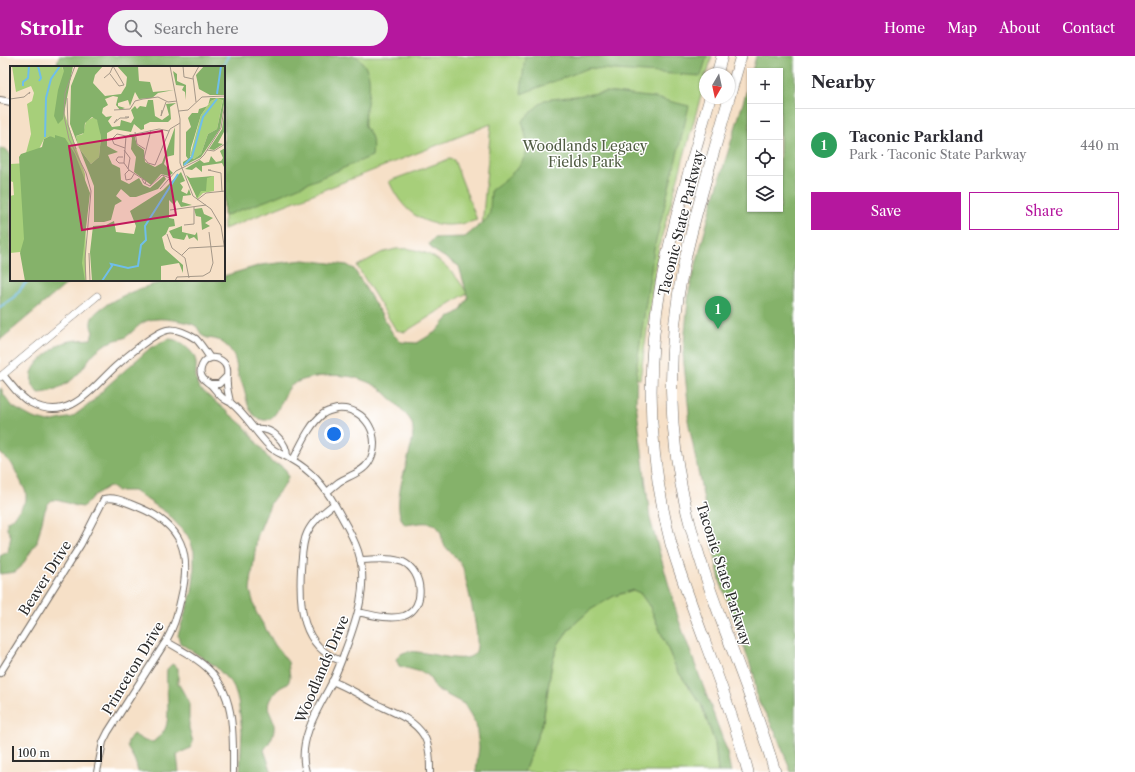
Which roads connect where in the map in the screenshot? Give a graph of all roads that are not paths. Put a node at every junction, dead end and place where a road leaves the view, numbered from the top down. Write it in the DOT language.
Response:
graph roads {
  1 [pos="722,56"];
  2 [pos="740,56"];
  3 [pos="719,68"];
  4 [pos="735,75"];
  5 [pos="0,100"];
  6 [pos="10,102"];
  7 [pos="708,104"];
  8 [pos="727,104"];
  9 [pos="97,296"];
  10 [pos="210,358"];
  11 [pos="1,376"];
  12 [pos="226,377"];
  13 [pos="210,384"];
  14 [pos="230,402"];
  15 [pos="256,430"];
  16 [pos="290,459"];
  17 [pos="327,492"];
  18 [pos="110,497"];
  19 [pos="334,504"];
  20 [pos="360,560"];
  21 [pos="358,612"];
  22 [pos="166,641"];
  23 [pos="341,660"];
  24 [pos="0,673"];
  25 [pos="332,681"];
  26 [pos="97,772"];
  27 [pos="233,772"];
  28 [pos="306,772"];
  29 [pos="430,772"];
  30 [pos="748,772"];
  31 [pos="775,772"];
  1 -- 3 [label="highway"];
  2 -- 4 [label="highway, Taconic State Parkway"];
  5 -- 6 [label="street"];
  7 -- 30 [label="highway, Taconic State Parkway"];
  8 -- 31 [label="highway, Taconic State Parkway"];
  9 -- 11 [label="street"];
  10 -- 11 [label="street"];
  10 -- 12 [label="street"];
  10 -- 13 [label="street, Woodlands Drive"];
  12 -- 13 [label="street"];
  12 -- 14 [label="street"];
  13 -- 14 [label="street, Woodlands Drive"];
  14 -- 15 [label="street, Woodlands Drive"];
  15 -- 16 [label="street, Woodlands Drive"];
  15 -- 16 [label="street"];
  16 -- 17 [label="street, Woodlands Drive"];
  16 -- 17 [label="street"];
  17 -- 19 [label="street, Woodlands Drive"];
  18 -- 22 [label="street, Princeton Drive"];
  18 -- 24 [label="street, Beaver Drive"];
  19 -- 20 [label="street, Woodlands Drive"];
  19 -- 23 [label="street"];
  20 -- 21 [label="street, Woodlands Drive"];
  20 -- 21 [label="street"];
  21 -- 23 [label="street, Woodlands Drive"];
  22 -- 26 [label="street, Princeton Drive"];
  22 -- 27 [label="street"];
  23 -- 25 [label="street, Woodlands Drive"];
  25 -- 28 [label="street, Woodlands Drive"];
  25 -- 29 [label="street"];
}
